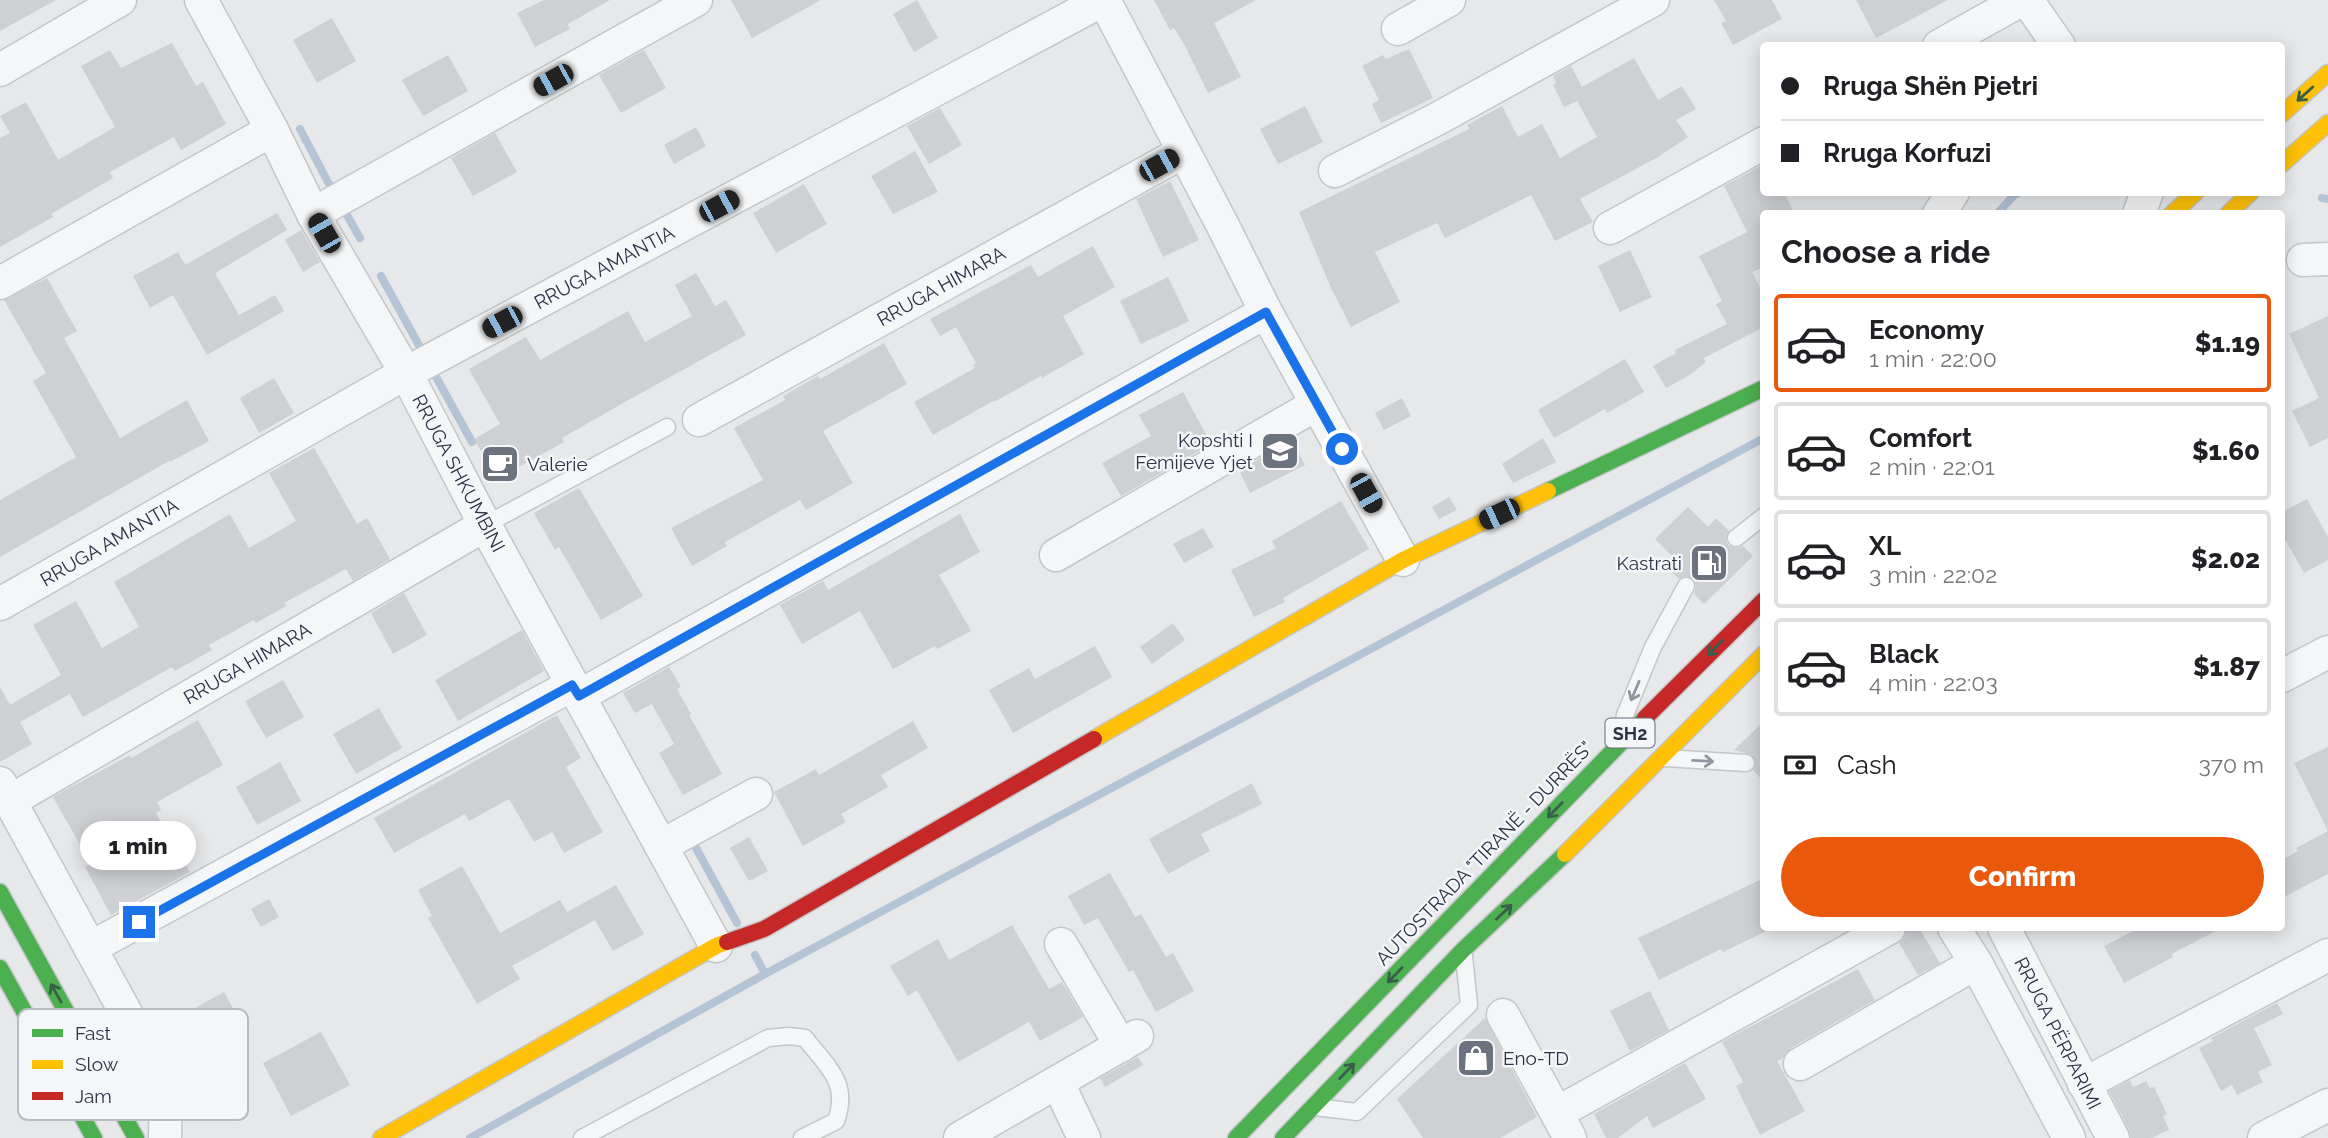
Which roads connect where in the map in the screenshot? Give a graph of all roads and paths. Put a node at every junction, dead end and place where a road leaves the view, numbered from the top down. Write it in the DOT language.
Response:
graph roads {
  1 [pos="120,0"];
  2 [pos="201,0"];
  3 [pos="696,0"];
  4 [pos="1104,0"];
  5 [pos="1450,0"];
  6 [pos="1653,0"];
  7 [pos="2021,0"];
  8 [pos="2028,0"];
  9 [pos="1398,29"];
  10 [pos="1946,42"];
  11 [pos="2056,42"];
  12 [pos="0,70"];
  13 [pos="2328,73"];
  14 [pos="2285,111"];
  15 [pos="2328,123"];
  16 [pos="272,130"];
  17 [pos="1760,145"];
  18 [pos="1183,152"];
  19 [pos="2285,161"];
  20 [pos="1335,171"];
  21 [pos="2192,196"];
  22 [pos="2247,196"];
  23 [pos="2176,210"];
  24 [pos="2232,210"];
  25 [pos="313,214"];
  26 [pos="1610,228"];
  27 [pos="0,283"];
  28 [pos="1266,312"];
  29 [pos="406,373"];
  30 [pos="1760,390"];
  31 [pos="1317,404"];
  32 [pos="699,420"];
  33 [pos="667,427"];
  34 [pos="1760,519"];
  35 [pos="485,525"];
  36 [pos="1735,538"];
  37 [pos="1056,555"];
  38 [pos="1403,560"];
  39 [pos="1686,586"];
  40 [pos="0,604"];
  41 [pos="1760,604"];
  42 [pos="2328,653"];
  43 [pos="1760,658"];
  44 [pos="2285,674"];
  45 [pos="576,691"];
  46 [pos="1621,741"];
  47 [pos="1659,758"];
  48 [pos="1746,763"];
  49 [pos="5,792"];
  50 [pos="756,794"];
  51 [pos="661,846"];
  52 [pos="0,892"];
  53 [pos="1884,931"];
  54 [pos="1956,931"];
  55 [pos="2006,931"];
  56 [pos="1061,944"];
  57 [pos="716,946"];
  58 [pos="90,948"];
  59 [pos="1464,950"];
  60 [pos="2328,955"];
  61 [pos="1976,963"];
  62 [pos="0,968"];
  63 [pos="23,1009"];
  64 [pos="65,1009"];
  65 [pos="124,1009"];
  66 [pos="1503,1015"];
  67 [pos="1800,1064"];
  68 [pos="1058,1083"];
  69 [pos="2084,1084"];
  70 [pos="2328,1105"];
  71 [pos="1313,1106"];
  72 [pos="84,1120"];
  73 [pos="126,1120"];
  74 [pos="165,1120"];
  75 [pos="1564,1125"];
  76 [pos="94,1138"];
  77 [pos="136,1138"];
  78 [pos="165,1138"];
  79 [pos="381,1138"];
  80 [pos="582,1138"];
  81 [pos="802,1138"];
  82 [pos="960,1138"];
  83 [pos="1084,1138"];
  84 [pos="1236,1138"];
  85 [pos="1283,1138"];
  86 [pos="2069,1138"];
  87 [pos="2113,1138"];
  88 [pos="2264,1138"];
  1 -- 12 [label="street"];
  2 -- 16 [label="street, RRUGA SHKUMBINI"];
  3 -- 25 [label="street"];
  4 -- 18 [label="street"];
  4 -- 29 [label="street, RRUGA AMANTIA"];
  5 -- 9 [label="street"];
  6 -- 20 [label="street"];
  7 -- 10 [label="street"];
  8 -- 11 [label="street"];
  13 -- 14 [label="main road, one-way"];
  15 -- 19 [label="main road"];
  16 -- 25 [label="street, RRUGA SHKUMBINI"];
  16 -- 27 [label="street"];
  17 -- 26 [label="street"];
  18 -- 28 [label="street"];
  18 -- 32 [label="street, RRUGA HIMARA"];
  21 -- 23 [label="main road"];
  22 -- 24 [label="main road"];
  25 -- 29 [label="street, RRUGA SHKUMBINI"];
  28 -- 31 [label="street"];
  28 -- 45 [label="street"];
  29 -- 35 [label="street, RRUGA SHKUMBINI"];
  29 -- 40 [label="street, RRUGA AMANTIA"];
  30 -- 38 [label="main road"];
  31 -- 37 [label="street"];
  31 -- 38 [label="street"];
  33 -- 35 [label="lane"];
  34 -- 36 [label="lane"];
  35 -- 45 [label="street, RRUGA SHKUMBINI"];
  35 -- 49 [label="street, RRUGA HIMARA"];
  38 -- 57 [label="main road"];
  39 -- 46 [label="lane, one-way"];
  41 -- 46 [label="main road, AUTOSTRADA \"TIRANË - DURRËS\" / SH2, one-way"];
  42 -- 44 [label="street"];
  43 -- 47 [label="main road, SH2"];
  45 -- 51 [label="street, RRUGA SHKUMBINI"];
  45 -- 58 [label="street"];
  46 -- 84 [label="main road, AUTOSTRADA \"TIRANË - DURRËS\" / SH2, one-way"];
  47 -- 48 [label="lane, one-way"];
  59 -- 47 [label="main road, SH2, one-way"];
  49 -- 58 [label="street"];
  50 -- 51 [label="street"];
  51 -- 57 [label="street, RRUGA SHKUMBINI"];
  64 -- 52 [label="main road, one-way"];
  53 -- 75 [label="street"];
  54 -- 61 [label="street"];
  55 -- 69 [label="street, RRUGA PËRPARIMI"];
  56 -- 68 [label="street"];
  57 -- 79 [label="main road"];
  58 -- 65 [label="street"];
  71 -- 59 [label="main road, SH2, one-way"];
  59 -- 71 [label="lane"];
  60 -- 69 [label="street"];
  61 -- 67 [label="street"];
  61 -- 86 [label="street"];
  62 -- 63 [label="main road"];
  66 -- 75 [label="street"];
  68 -- 82 [label="street"];
  68 -- 83 [label="street"];
  69 -- 87 [label="street, RRUGA PËRPARIMI"];
  70 -- 88 [label="street"];
  71 -- 85 [label="main road, SH2"];
  72 -- 76 [label="main road"];
  77 -- 73 [label="main road, one-way"];
  74 -- 78 [label="street"];
  80 -- 81 [label="lane"];
}
